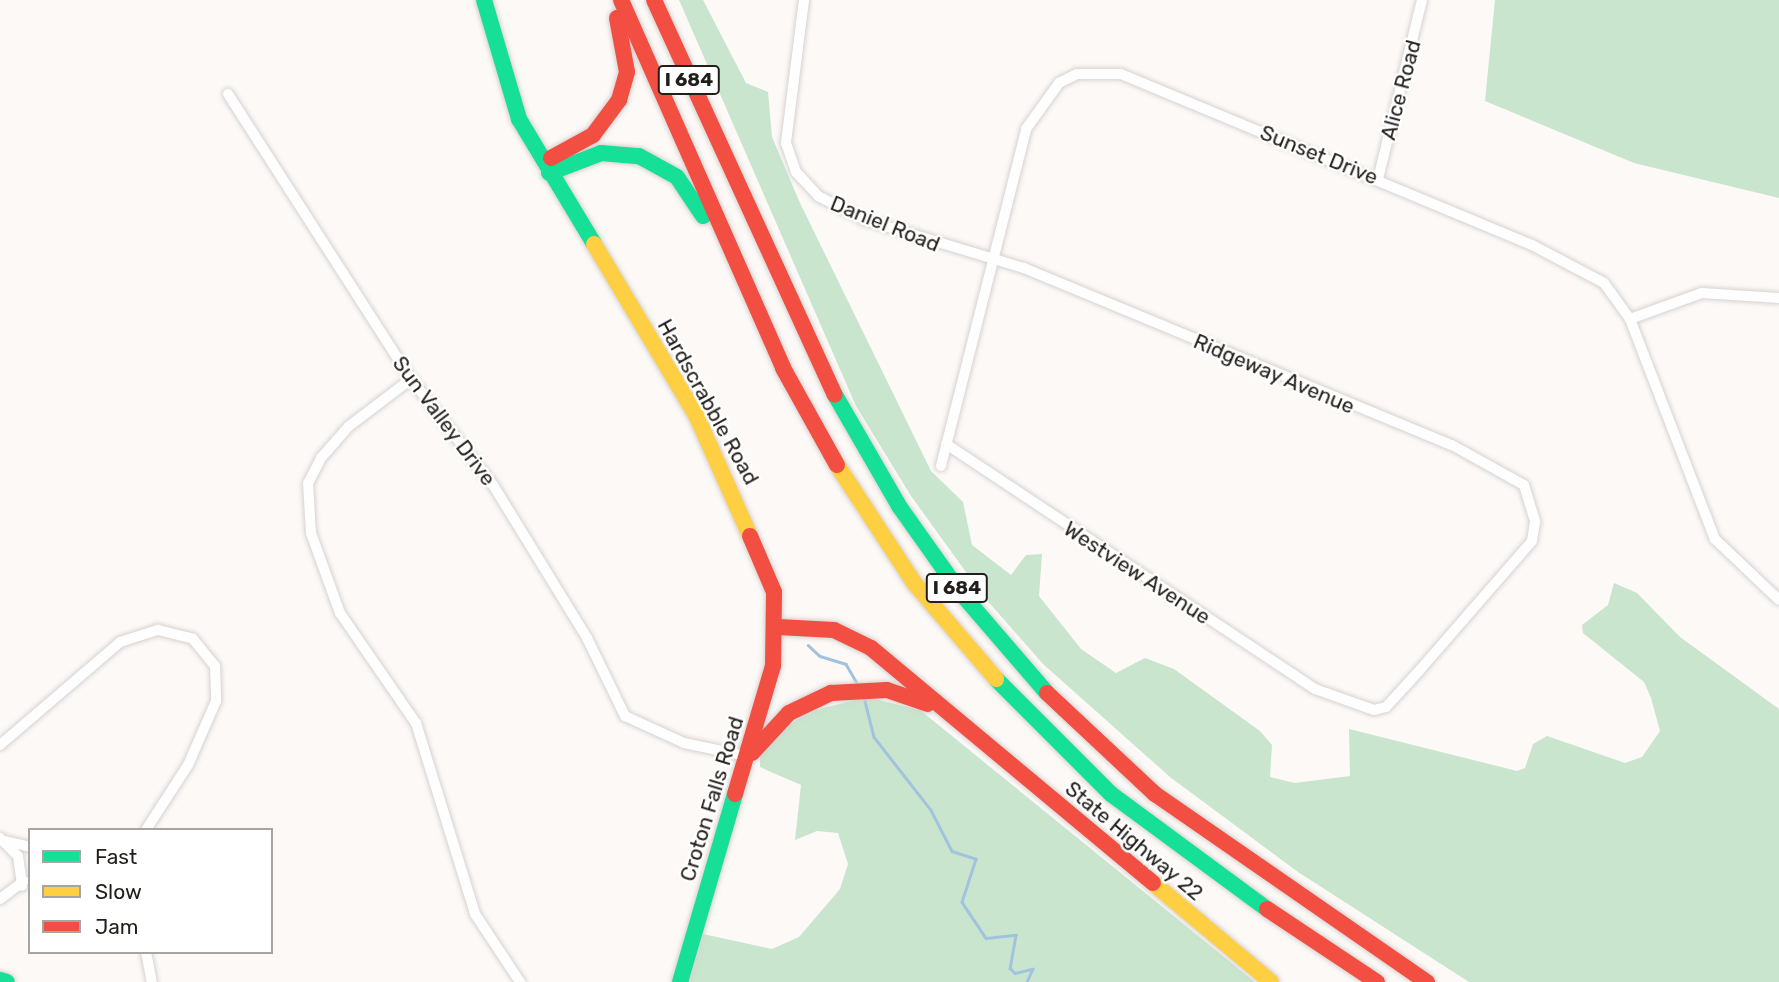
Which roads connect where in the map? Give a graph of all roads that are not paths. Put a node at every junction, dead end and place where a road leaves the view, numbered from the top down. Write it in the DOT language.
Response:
graph roads {
  1 [pos="485,0"];
  2 [pos="614,0"];
  3 [pos="621,0"];
  4 [pos="654,0"];
  5 [pos="804,0"];
  6 [pos="1422,0"];
  7 [pos="228,94"];
  8 [pos="546,167"];
  9 [pos="1378,179"];
  10 [pos="992,260"];
  11 [pos="743,279"];
  12 [pos="1779,298"];
  13 [pos="1630,319"];
  14 [pos="411,379"];
  15 [pos="946,444"];
  16 [pos="941,466"];
  17 [pos="1534,513"];
  18 [pos="1779,600"];
  19 [pos="778,627"];
  20 [pos="971,733"];
  21 [pos="0,745"];
  22 [pos="746,756"];
  23 [pos="739,776"];
  24 [pos="147,828"];
  25 [pos="0,838"];
  26 [pos="28,846"];
  27 [pos="28,873"];
  28 [pos="22,886"];
  29 [pos="0,899"];
  30 [pos="146,954"];
  31 [pos="0,980"];
  32 [pos="7,982"];
  33 [pos="152,982"];
  34 [pos="520,982"];
  35 [pos="680,982"];
  36 [pos="1271,982"];
  37 [pos="1377,982"];
  38 [pos="1427,982"];
  1 -- 8 [label="main road, Hardscrabble Road"];
  2 -- 8 [label="main road"];
  3 -- 11 [label="main road, I 684"];
  4 -- 38 [label="main road, I 684"];
  5 -- 10 [label="street, Daniel Road"];
  6 -- 9 [label="street, Alice Road"];
  7 -- 14 [label="street, Sun Valley Drive"];
  8 -- 11 [label="main road"];
  8 -- 19 [label="main road, Hardscrabble Road"];
  9 -- 10 [label="street, Sunset Drive"];
  9 -- 13 [label="street, Sunset Drive"];
  10 -- 15 [label="street, Sunset Drive"];
  10 -- 17 [label="street, Ridgeway Avenue"];
  11 -- 37 [label="main road, I 684"];
  12 -- 13 [label="street"];
  13 -- 18 [label="street, Sunset Drive"];
  14 -- 22 [label="street, Sun Valley Drive"];
  14 -- 34 [label="street"];
  15 -- 16 [label="street, Sunset Drive"];
  15 -- 17 [label="street, Westview Avenue"];
  19 -- 20 [label="main road"];
  19 -- 22 [label="main road, Croton Falls Road"];
  20 -- 23 [label="main road"];
  20 -- 36 [label="main road, State Highway 22"];
  21 -- 24 [label="street"];
  22 -- 23 [label="main road, Croton Falls Road"];
  23 -- 35 [label="main road, Croton Falls Road"];
  25 -- 26 [label="street"];
  25 -- 28 [label="street"];
  27 -- 28 [label="street"];
  28 -- 29 [label="street"];
  30 -- 33 [label="street"];
  31 -- 32 [label="main road"];
}
